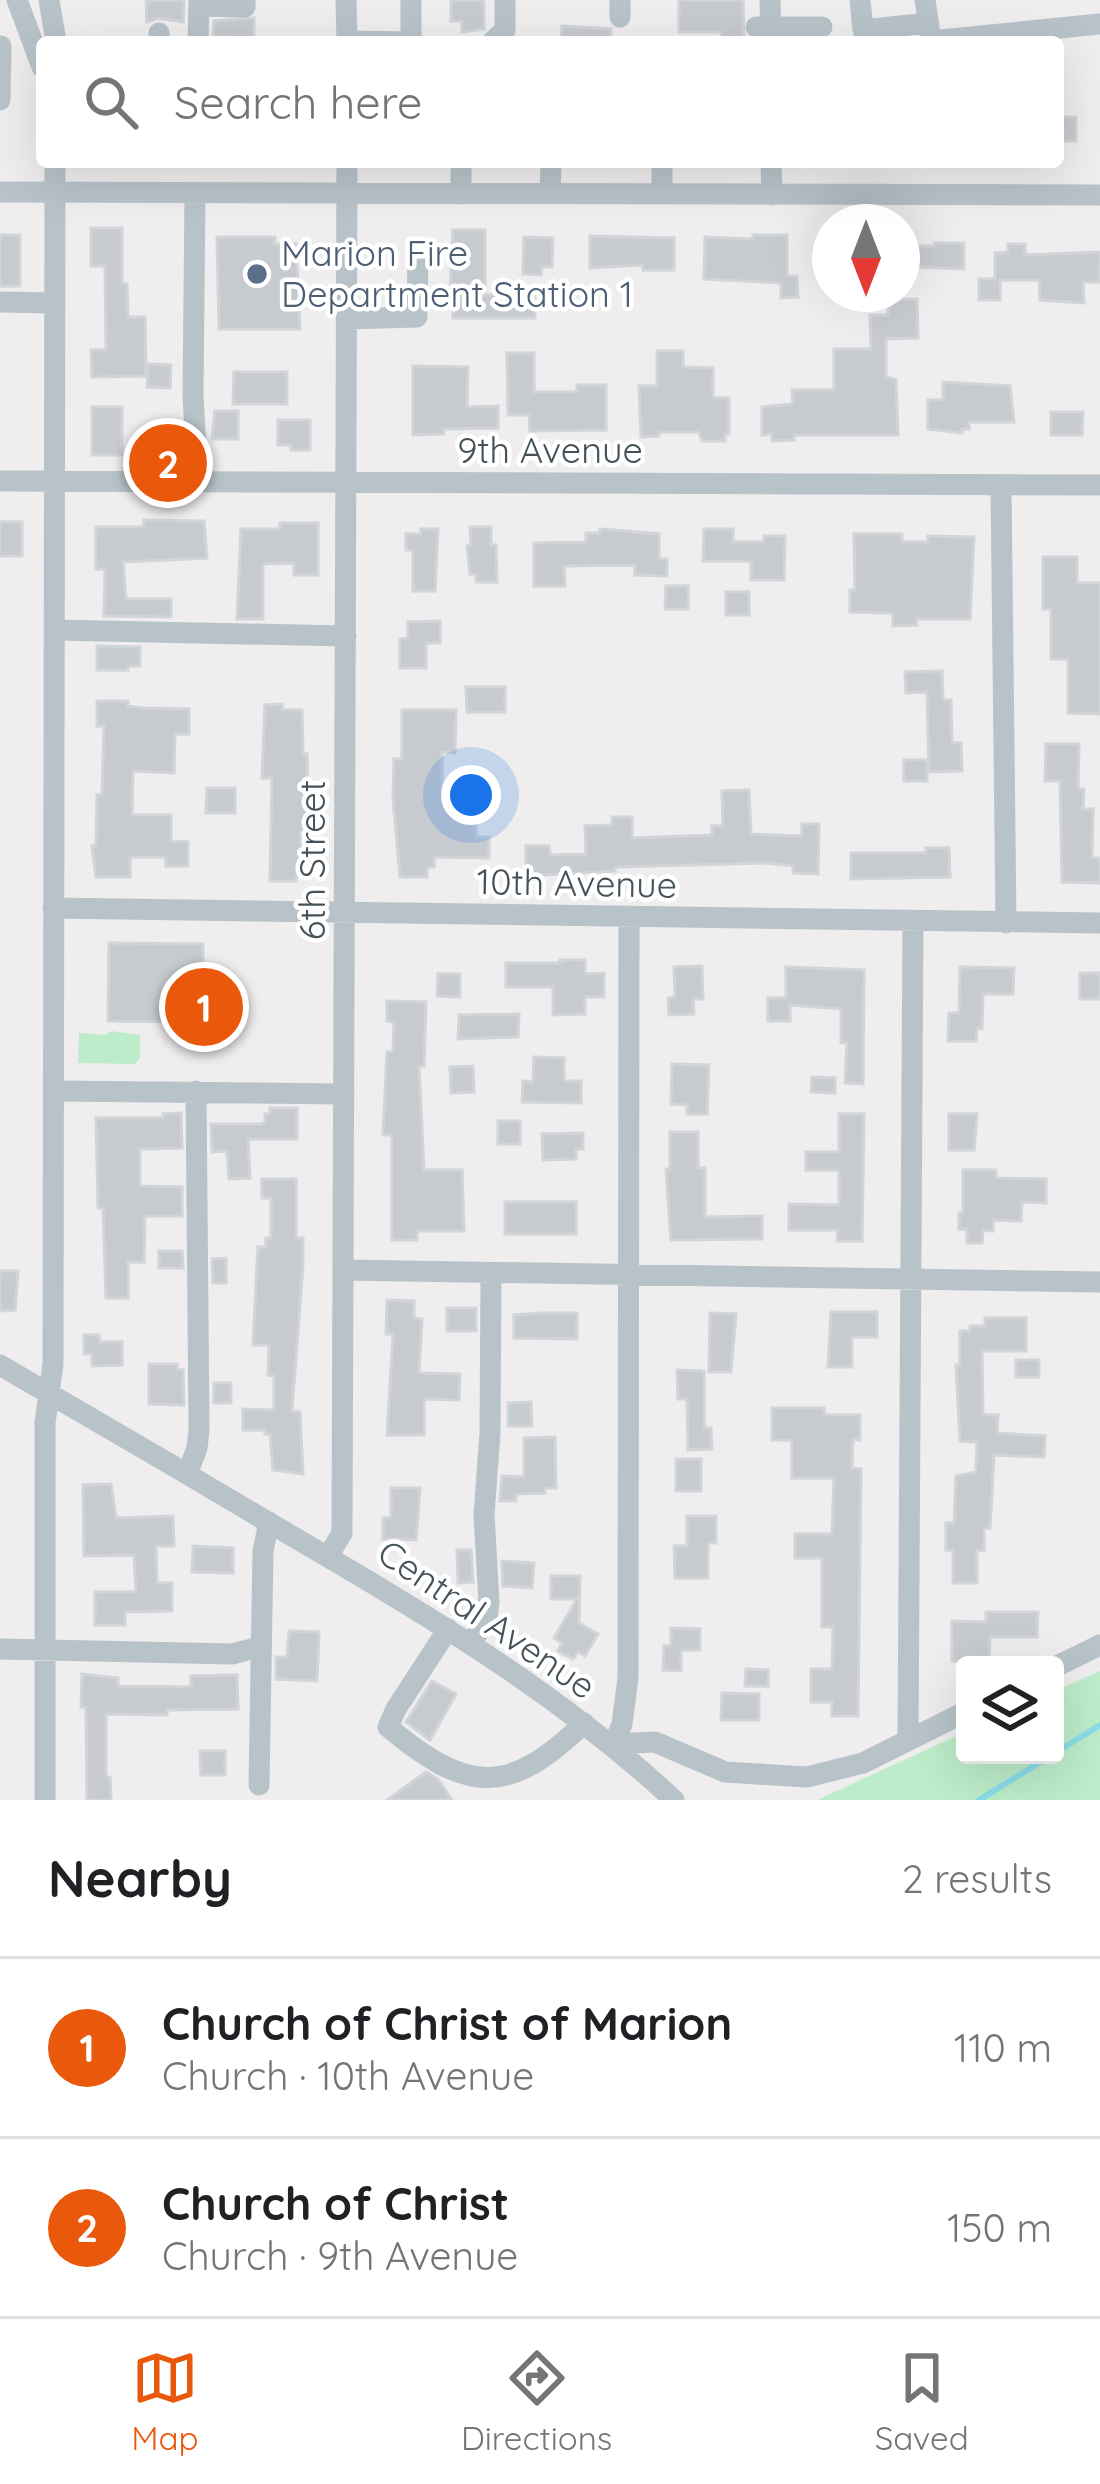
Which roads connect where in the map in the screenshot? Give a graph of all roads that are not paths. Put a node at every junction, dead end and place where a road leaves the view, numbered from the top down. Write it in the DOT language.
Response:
graph roads {
  1 [pos="17,0"];
  2 [pos="49,0"];
  3 [pos="245,0"];
  4 [pos="346,0"];
  5 [pos="411,0"];
  6 [pos="506,0"];
  7 [pos="770,0"];
  8 [pos="860,0"];
  9 [pos="1092,0"];
  10 [pos="199,3"];
  11 [pos="927,12"];
  12 [pos="1100,26"];
  13 [pos="822,27"];
  14 [pos="766,32"];
  15 [pos="36,36"];
  16 [pos="45,36"];
  17 [pos="199,36"];
  18 [pos="342,36"];
  19 [pos="412,36"];
  20 [pos="499,36"];
  21 [pos="979,36"];
  22 [pos="0,46"];
  23 [pos="36,49"];
  24 [pos="0,100"];
  25 [pos="56,168"];
  26 [pos="347,168"];
  27 [pos="461,168"];
  28 [pos="551,168"];
  29 [pos="662,168"];
  30 [pos="771,168"];
  31 [pos="0,192"];
  32 [pos="56,194"];
  33 [pos="195,194"];
  34 [pos="347,194"];
  35 [pos="461,194"];
  36 [pos="550,194"];
  37 [pos="662,194"];
  38 [pos="772,195"];
  39 [pos="1100,195"];
  40 [pos="418,250"];
  41 [pos="0,302"];
  42 [pos="55,303"];
  43 [pos="346,319"];
  44 [pos="0,481"];
  45 [pos="54,481"];
  46 [pos="198,482"];
  47 [pos="346,482"];
  48 [pos="1001,485"];
  49 [pos="1100,485"];
  50 [pos="53,630"];
  51 [pos="346,636"];
  52 [pos="53,908"];
  53 [pos="345,912"];
  54 [pos="628,916"];
  55 [pos="913,922"];
  56 [pos="1006,923"];
  57 [pos="1100,923"];
  58 [pos="52,1091"];
  59 [pos="196,1091"];
  60 [pos="344,1094"];
  61 [pos="344,1270"];
  62 [pos="491,1273"];
  63 [pos="628,1275"];
  64 [pos="910,1279"];
  65 [pos="1100,1282"];
  66 [pos="0,1365"];
  67 [pos="49,1393"];
  68 [pos="188,1472"];
  69 [pos="269,1522"];
  70 [pos="329,1555"];
  71 [pos="448,1629"];
  72 [pos="471,1644"];
  73 [pos="1100,1645"];
  74 [pos="260,1647"];
  75 [pos="0,1649"];
  76 [pos="45,1650"];
  77 [pos="1064,1663"];
  78 [pos="956,1716"];
  79 [pos="584,1723"];
  80 [pos="908,1740"];
  81 [pos="614,1744"];
  82 [pos="260,1785"];
  83 [pos="45,1800"];
  84 [pos="674,1800"];
  1 -- 15 [label="street"];
  2 -- 16 [label="street"];
  3 -- 10 [label="street"];
  4 -- 18 [label="street"];
  5 -- 19 [label="street"];
  6 -- 20 [label="street"];
  7 -- 14 [label="street"];
  8 -- 11 [label="street"];
  9 -- 12 [label="street"];
  10 -- 17 [label="street"];
  12 -- 21 [label="street"];
  13 -- 14 [label="street"];
  22 -- 23 [label="street"];
  22 -- 24 [label="street"];
  25 -- 32 [label="street"];
  26 -- 34 [label="street, 6th Street"];
  27 -- 35 [label="street"];
  28 -- 36 [label="street"];
  29 -- 37 [label="street"];
  30 -- 38 [label="street"];
  31 -- 32 [label="street"];
  32 -- 33 [label="street"];
  32 -- 42 [label="street"];
  33 -- 34 [label="street"];
  33 -- 46 [label="street"];
  34 -- 35 [label="street"];
  34 -- 43 [label="street, 6th Street"];
  35 -- 36 [label="street"];
  36 -- 37 [label="street"];
  37 -- 38 [label="street"];
  38 -- 39 [label="street"];
  40 -- 43 [label="street"];
  41 -- 42 [label="street"];
  42 -- 45 [label="street"];
  43 -- 47 [label="street, 6th Street"];
  44 -- 45 [label="street, 9th Avenue"];
  45 -- 46 [label="street, 9th Avenue"];
  45 -- 50 [label="street"];
  46 -- 47 [label="street, 9th Avenue"];
  47 -- 48 [label="street, 9th Avenue"];
  47 -- 51 [label="street, 6th Street"];
  48 -- 49 [label="street, 9th Avenue"];
  48 -- 56 [label="street"];
  50 -- 51 [label="street"];
  50 -- 52 [label="street"];
  51 -- 53 [label="street, 6th Street"];
  52 -- 53 [label="street, 10th Avenue"];
  52 -- 58 [label="street"];
  53 -- 54 [label="street, 10th Avenue"];
  53 -- 60 [label="street, 6th Street"];
  54 -- 55 [label="street, 10th Avenue"];
  54 -- 63 [label="street"];
  55 -- 56 [label="street, 10th Avenue"];
  55 -- 64 [label="street"];
  56 -- 57 [label="street, 10th Avenue"];
  58 -- 59 [label="street"];
  58 -- 67 [label="street"];
  59 -- 60 [label="street"];
  59 -- 68 [label="street"];
  60 -- 61 [label="street, 6th Street"];
  61 -- 62 [label="street"];
  61 -- 70 [label="street, 6th Street"];
  62 -- 63 [label="street"];
  62 -- 72 [label="street"];
  63 -- 64 [label="street"];
  63 -- 81 [label="street"];
  64 -- 65 [label="street"];
  64 -- 80 [label="street"];
  66 -- 67 [label="street, Central Avenue"];
  67 -- 68 [label="street, Central Avenue"];
  67 -- 76 [label="street"];
  68 -- 69 [label="street, Central Avenue"];
  69 -- 70 [label="street, Central Avenue"];
  69 -- 74 [label="street"];
  70 -- 71 [label="street, Central Avenue"];
  71 -- 72 [label="street, Central Avenue"];
  71 -- 79 [label="street"];
  72 -- 79 [label="street, Central Avenue"];
  73 -- 77 [label="street"];
  74 -- 76 [label="street"];
  74 -- 82 [label="street"];
  75 -- 76 [label="street"];
  76 -- 83 [label="street"];
  78 -- 80 [label="street, Central Avenue"];
  79 -- 81 [label="street, Central Avenue"];
  80 -- 81 [label="street, Central Avenue"];
  81 -- 84 [label="street"];
}
